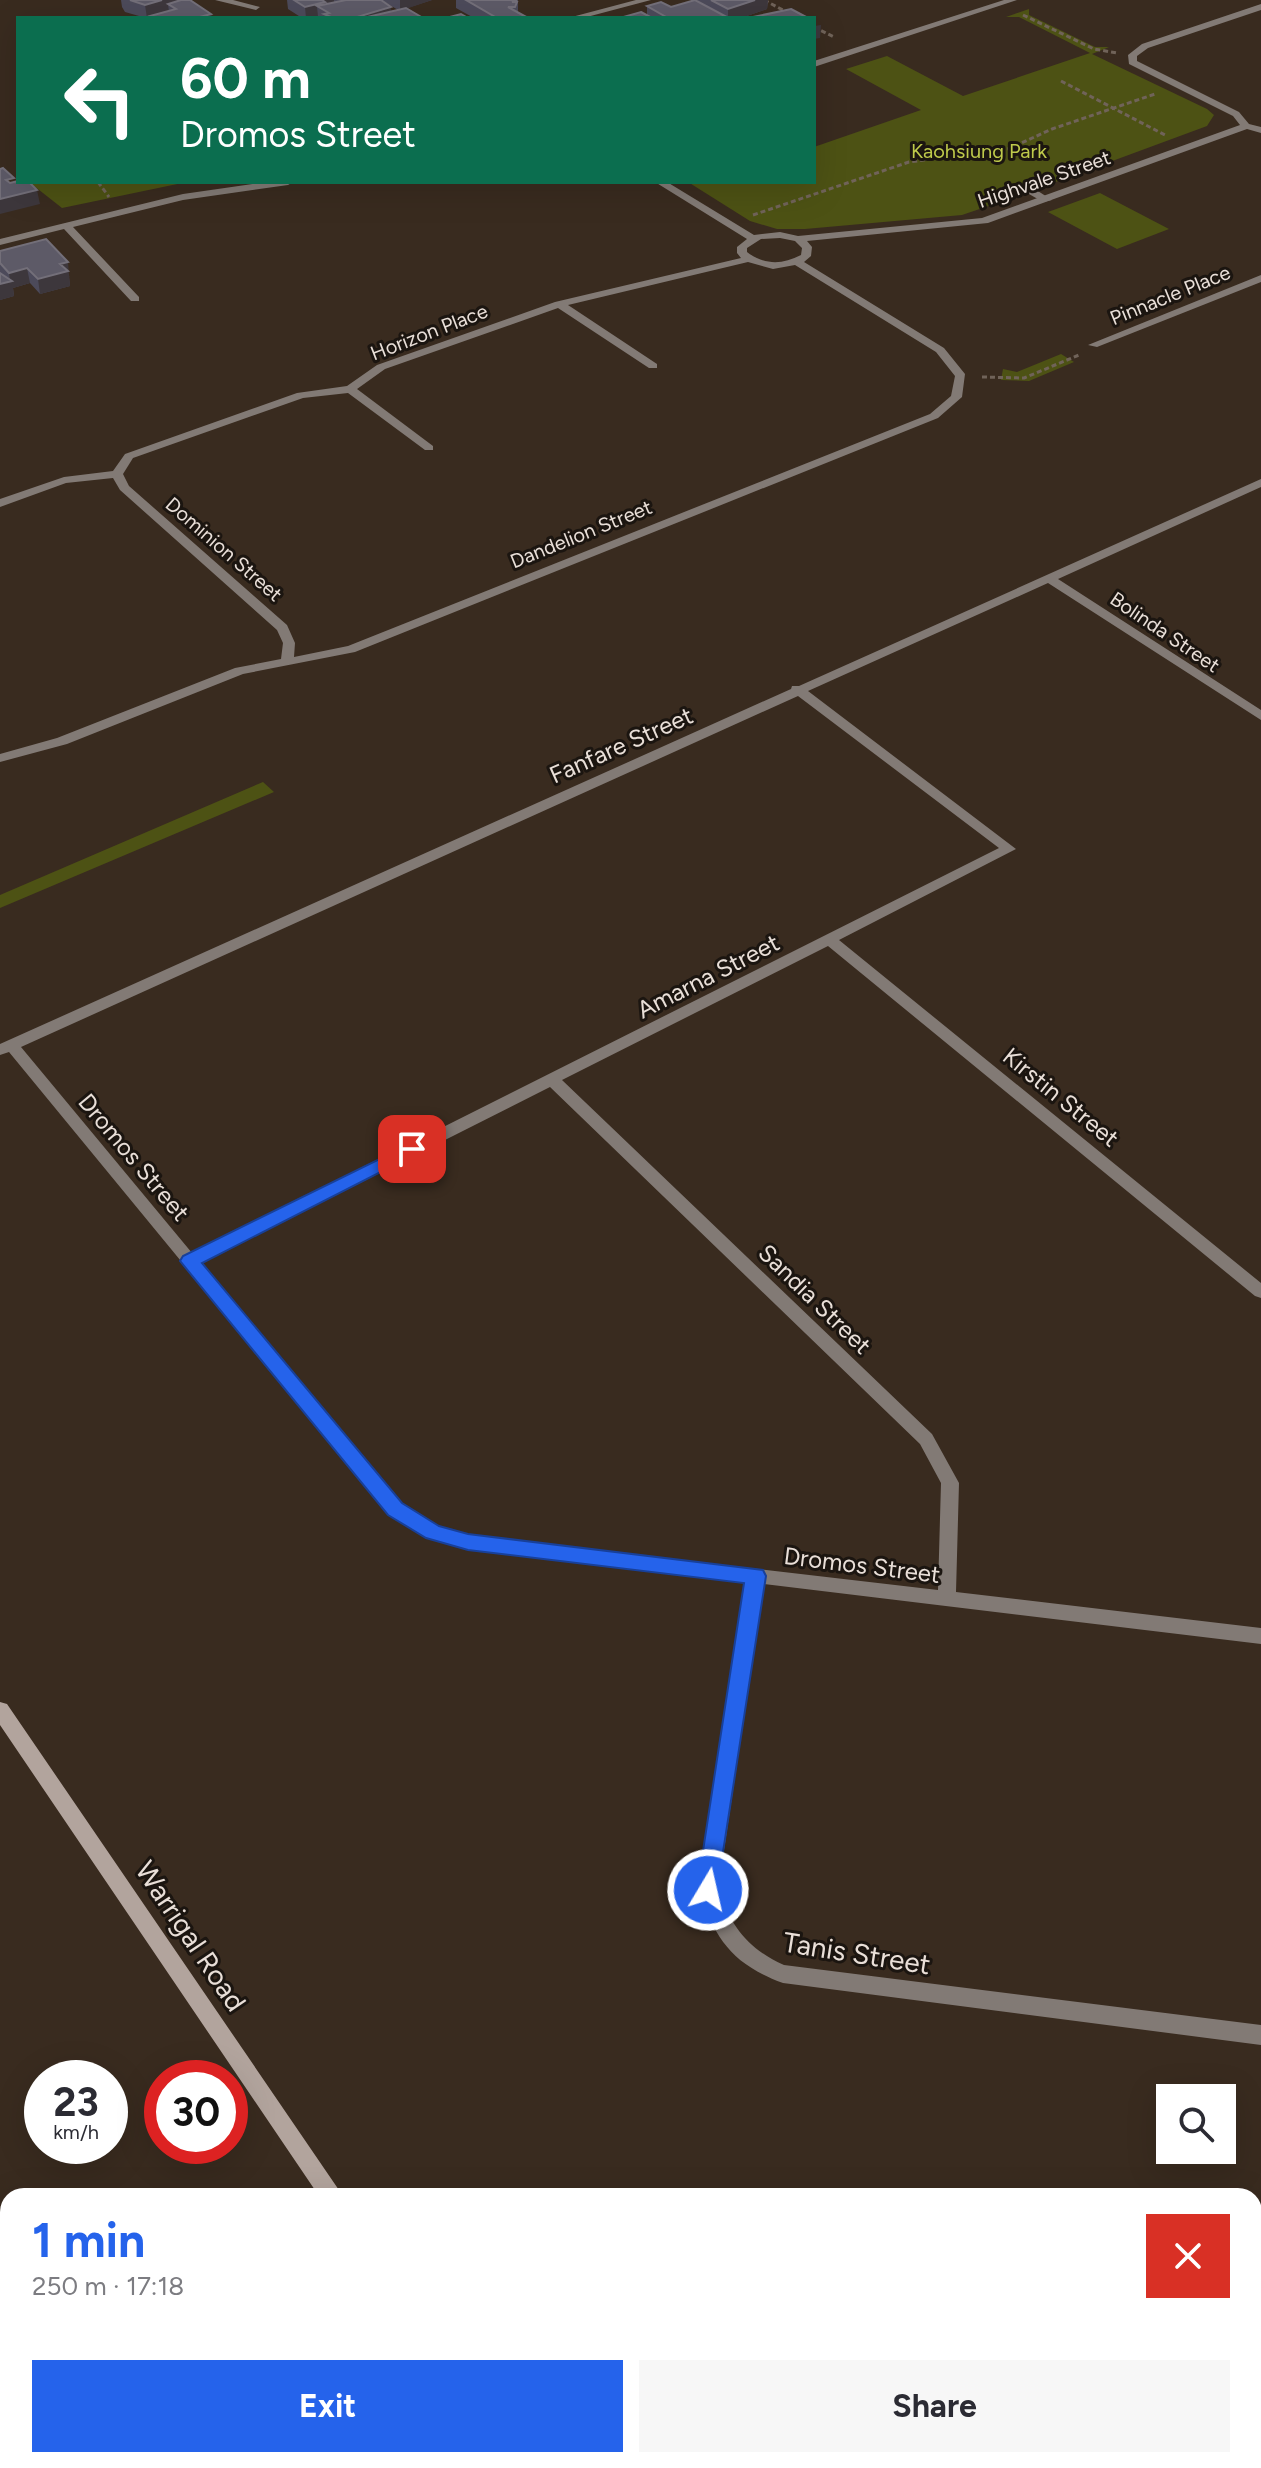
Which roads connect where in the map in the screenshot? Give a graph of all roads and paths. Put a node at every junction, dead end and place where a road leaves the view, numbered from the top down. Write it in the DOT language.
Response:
graph roads {
  1 [pos="219,0"];
  2 [pos="269,0"];
  3 [pos="647,0"];
  4 [pos="764,0"];
  5 [pos="1013,0"];
  6 [pos="1001,4"];
  7 [pos="1261,7"];
  8 [pos="256,13"];
  9 [pos="580,16"];
  10 [pos="794,16"];
  11 [pos="1133,55"];
  12 [pos="816,63"];
  13 [pos="1061,81"];
  14 [pos="1179,86"];
  15 [pos="1114,109"];
  16 [pos="1246,126"];
  17 [pos="1261,130"];
  18 [pos="1187,146"];
  19 [pos="274,184"];
  20 [pos="663,184"];
  21 [pos="1026,188"];
  22 [pos="1047,200"];
  23 [pos="727,223"];
  24 [pos="65,225"];
  25 [pos="752,238"];
  26 [pos="798,239"];
  27 [pos="0,242"];
  28 [pos="749,259"];
  29 [pos="797,262"];
  30 [pos="1261,278"];
  31 [pos="135,299"];
  32 [pos="559,304"];
  33 [pos="1093,345"];
  34 [pos="653,366"];
  35 [pos="961,376"];
  36 [pos="350,389"];
  37 [pos="429,448"];
  38 [pos="117,474"];
  39 [pos="1261,483"];
  40 [pos="0,503"];
  41 [pos="1048,578"];
  42 [pos="287,661"];
  43 [pos="797,689"];
  44 [pos="1261,716"];
  45 [pos="0,758"];
  46 [pos="830,940"];
  47 [pos="5,1047"];
  48 [pos="551,1079"];
  49 [pos="190,1261"];
  50 [pos="1261,1292"];
  51 [pos="756,1576"];
  52 [pos="947,1599"];
  53 [pos="1261,1636"];
  54 [pos="0,1710"];
  55 [pos="1261,2035"];
  56 [pos="327,2188"];
  1 -- 8 [label="street"];
  2 -- 8 [label="street"];
  3 -- 9 [label="street"];
  4 -- 10 [label="path"];
  5 -- 6 [label="street"];
  6 -- 11 [label="path"];
  6 -- 12 [label="street"];
  7 -- 11 [label="street"];
  11 -- 14 [label="street"];
  13 -- 15 [label="path"];
  14 -- 15 [label="path"];
  14 -- 16 [label="street"];
  15 -- 18 [label="path"];
  15 -- 23 [label="path"];
  16 -- 17 [label="street"];
  16 -- 18 [label="street, Highvale Street"];
  18 -- 22 [label="street, Highvale Street"];
  19 -- 24 [label="street"];
  20 -- 23 [label="street"];
  21 -- 22 [label="street"];
  22 -- 26 [label="street, Highvale Street"];
  23 -- 25 [label="street"];
  24 -- 27 [label="street"];
  24 -- 31 [label="street"];
  25 -- 26 [label="street, Highvale Street"];
  25 -- 28 [label="street"];
  26 -- 29 [label="street"];
  28 -- 29 [label="street, Horizon Place"];
  28 -- 32 [label="street, Horizon Place"];
  29 -- 35 [label="street"];
  30 -- 33 [label="street, Pinnacle Place"];
  32 -- 34 [label="street"];
  32 -- 36 [label="street, Horizon Place"];
  33 -- 35 [label="path"];
  35 -- 42 [label="street, Dandelion Street"];
  36 -- 37 [label="street"];
  36 -- 38 [label="street, Horizon Place"];
  38 -- 40 [label="street"];
  38 -- 42 [label="street, Dominion Street"];
  39 -- 41 [label="street, Fanfare Street"];
  41 -- 43 [label="street, Fanfare Street"];
  41 -- 44 [label="street, Bolinda Street"];
  42 -- 45 [label="street, Dandelion Street"];
  43 -- 46 [label="street, Amarna Street"];
  43 -- 47 [label="street, Fanfare Street"];
  46 -- 48 [label="street, Amarna Street"];
  46 -- 50 [label="street, Kirstin Street"];
  47 -- 49 [label="street, Dromos Street"];
  48 -- 49 [label="street, Amarna Street"];
  48 -- 52 [label="street, Sandia Street"];
  49 -- 51 [label="street, Dromos Street"];
  51 -- 52 [label="street, Dromos Street"];
  51 -- 55 [label="street, Tanis Street"];
  52 -- 53 [label="street, Dromos Street"];
  54 -- 56 [label="main road, Warrigal Road"];
}
